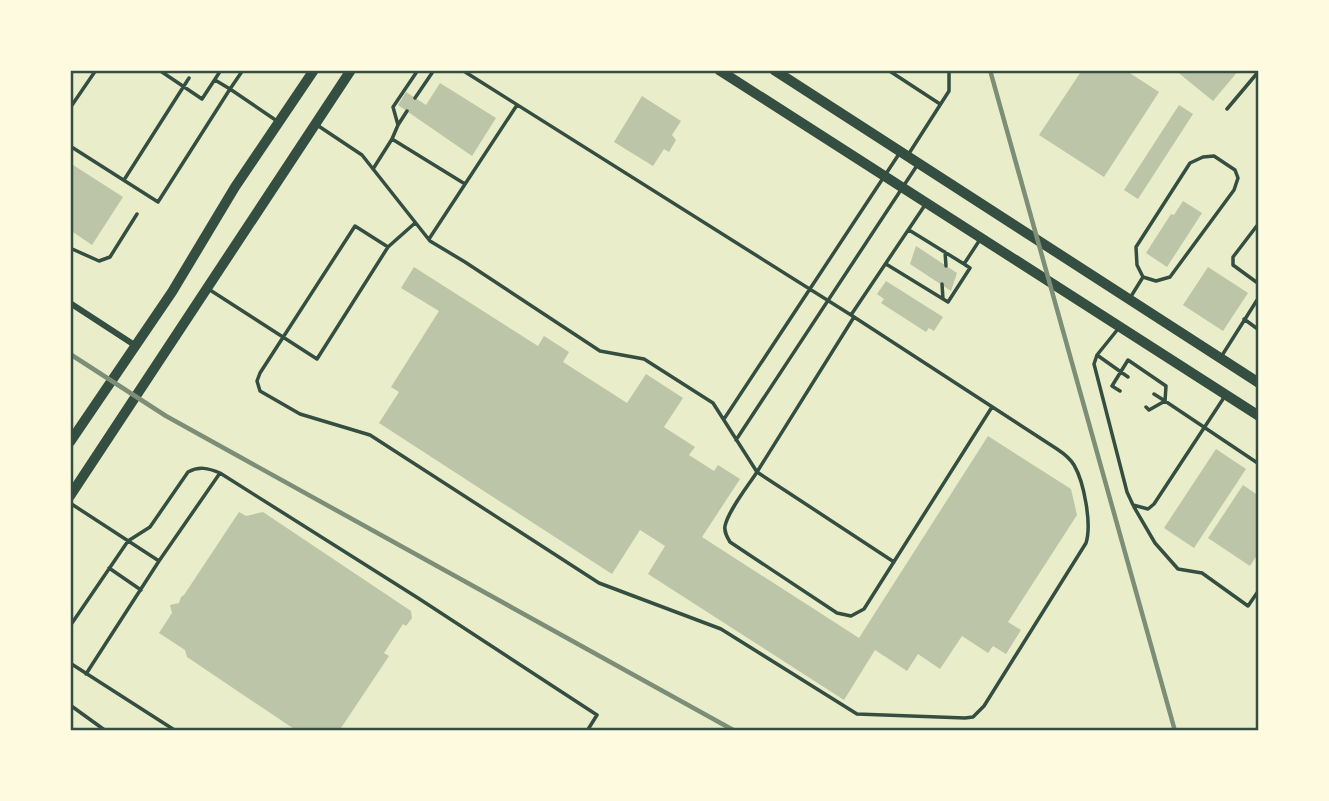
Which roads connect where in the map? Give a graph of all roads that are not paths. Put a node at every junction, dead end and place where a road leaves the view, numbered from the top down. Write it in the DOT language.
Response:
graph roads {
  1 [pos="96,70"];
  2 [pos="221,70"];
  3 [pos="243,70"];
  4 [pos="314,70"];
  5 [pos="351,70"];
  6 [pos="418,70"];
  7 [pos="434,70"];
  8 [pos="462,70"];
  9 [pos="719,70"];
  10 [pos="774,70"];
  11 [pos="888,70"];
  12 [pos="949,70"];
  13 [pos="162,71"];
  14 [pos="1259,71"];
  15 [pos="189,78"];
  16 [pos="215,80"];
  17 [pos="184,87"];
  18 [pos="230,89"];
  19 [pos="415,98"];
  20 [pos="940,104"];
  21 [pos="517,105"];
  22 [pos="70,108"];
  23 [pos="1227,110"];
  24 [pos="407,111"];
  25 [pos="279,122"];
  26 [pos="316,123"];
  27 [pos="398,125"];
  28 [pos="392,139"];
  29 [pos="70,146"];
  30 [pos="903,155"];
  31 [pos="918,164"];
  32 [pos="373,169"];
  33 [pos="886,176"];
  34 [pos="124,180"];
  35 [pos="465,184"];
  36 [pos="903,187"];
  37 [pos="926,203"];
  38 [pos="137,214"];
  39 [pos="415,223"];
  40 [pos="1259,223"];
  41 [pos="909,230"];
  42 [pos="982,238"];
  43 [pos="429,239"];
  44 [pos="388,247"];
  45 [pos="70,248"];
  46 [pos="945,253"];
  47 [pos="886,264"];
  48 [pos="964,264"];
  49 [pos="946,266"];
  50 [pos="1143,277"];
  51 [pos="942,284"];
  52 [pos="1259,284"];
  53 [pos="208,288"];
  54 [pos="809,289"];
  55 [pos="1259,297"];
  56 [pos="943,299"];
  57 [pos="1129,299"];
  58 [pos="827,300"];
  59 [pos="70,303"];
  60 [pos="852,316"];
  61 [pos="1244,319"];
  62 [pos="1119,327"];
  63 [pos="1259,330"];
  64 [pos="283,337"];
  65 [pos="135,346"];
  66 [pos="1097,355"];
  67 [pos="1220,358"];
  68 [pos="1120,372"];
  69 [pos="1129,377"];
  70 [pos="1259,383"];
  71 [pos="1119,391"];
  72 [pos="1154,394"];
  73 [pos="1226,395"];
  74 [pos="1165,401"];
  75 [pos="992,407"];
  76 [pos="1146,407"];
  77 [pos="1259,416"];
  78 [pos="723,419"];
  79 [pos="1204,428"];
  80 [pos="736,440"];
  81 [pos="70,442"];
  82 [pos="1259,464"];
  83 [pos="757,472"];
  84 [pos="220,473"];
  85 [pos="70,496"];
  86 [pos="70,503"];
  87 [pos="1133,505"];
  88 [pos="128,541"];
  89 [pos="159,561"];
  90 [pos="894,562"];
  91 [pos="109,568"];
  92 [pos="141,590"];
  93 [pos="1259,590"];
  94 [pos="70,626"];
  95 [pos="70,663"];
  96 [pos="86,674"];
  97 [pos="70,705"];
  98 [pos="106,731"];
  99 [pos="176,731"];
  100 [pos="587,731"];
  1 -- 22 [label="lane"];
  2 -- 16 [label="lane"];
  3 -- 18 [label="lane"];
  4 -- 25 [label="main road"];
  5 -- 26 [label="main road"];
  6 -- 27 [label="lane"];
  7 -- 19 [label="lane"];
  8 -- 21 [label="lane"];
  9 -- 33 [label="main road"];
  10 -- 30 [label="main road"];
  11 -- 20 [label="lane"];
  12 -- 20 [label="lane"];
  13 -- 17 [label="lane"];
  14 -- 23 [label="lane"];
  15 -- 17 [label="lane"];
  16 -- 17 [label="lane"];
  16 -- 18 [label="lane"];
  17 -- 34 [label="lane"];
  18 -- 25 [label="lane"];
  18 -- 34 [label="lane"];
  20 -- 30 [label="lane"];
  21 -- 35 [label="lane"];
  21 -- 54 [label="lane"];
  24 -- 27 [label="lane"];
  25 -- 65 [label="main road"];
  26 -- 32 [label="lane"];
  26 -- 53 [label="main road"];
  27 -- 28 [label="lane"];
  28 -- 32 [label="lane"];
  28 -- 35 [label="lane"];
  29 -- 34 [label="lane"];
  30 -- 31 [label="main road"];
  30 -- 33 [label="lane"];
  31 -- 36 [label="lane"];
  31 -- 57 [label="main road"];
  32 -- 39 [label="lane"];
  33 -- 36 [label="main road"];
  33 -- 54 [label="lane"];
  35 -- 43 [label="lane"];
  36 -- 37 [label="main road"];
  36 -- 58 [label="lane"];
  37 -- 41 [label="lane"];
  37 -- 42 [label="main road"];
  38 -- 45 [label="lane"];
  39 -- 43 [label="lane"];
  39 -- 44 [label="lane"];
  40 -- 52 [label="lane"];
  41 -- 46 [label="lane"];
  41 -- 47 [label="lane"];
  42 -- 48 [label="lane"];
  42 -- 62 [label="main road"];
  43 -- 78 [label="lane"];
  44 -- 64 [label="lane"];
  44 -- 64 [label="lane"];
  46 -- 48 [label="lane"];
  46 -- 49 [label="lane"];
  47 -- 56 [label="lane"];
  47 -- 60 [label="lane"];
  48 -- 56 [label="lane"];
  50 -- 50 [label="lane"];
  50 -- 57 [label="lane"];
  51 -- 56 [label="lane"];
  53 -- 64 [label="lane"];
  53 -- 85 [label="main road"];
  54 -- 58 [label="lane"];
  54 -- 78 [label="lane"];
  55 -- 61 [label="lane"];
  57 -- 67 [label="main road"];
  58 -- 60 [label="lane"];
  58 -- 80 [label="lane"];
  59 -- 65 [label="street"];
  60 -- 75 [label="lane"];
  60 -- 83 [label="lane"];
  61 -- 63 [label="lane"];
  61 -- 67 [label="lane"];
  62 -- 66 [label="lane"];
  62 -- 73 [label="main road"];
  64 -- 75 [label="lane"];
  65 -- 81 [label="main road"];
  66 -- 68 [label="lane"];
  66 -- 87 [label="lane"];
  67 -- 70 [label="main road"];
  68 -- 69 [label="lane"];
  68 -- 71 [label="lane"];
  68 -- 74 [label="lane"];
  72 -- 74 [label="lane"];
  73 -- 77 [label="main road"];
  73 -- 79 [label="lane"];
  74 -- 76 [label="lane"];
  74 -- 79 [label="lane"];
  75 -- 90 [label="lane"];
  78 -- 80 [label="lane"];
  79 -- 82 [label="lane"];
  79 -- 87 [label="lane"];
  80 -- 83 [label="lane"];
  83 -- 90 [label="lane"];
  83 -- 90 [label="lane"];
  84 -- 88 [label="lane"];
  84 -- 89 [label="lane"];
  84 -- 100 [label="lane"];
  86 -- 88 [label="lane"];
  87 -- 93 [label="lane"];
  88 -- 89 [label="lane"];
  88 -- 91 [label="lane"];
  89 -- 92 [label="lane"];
  91 -- 92 [label="lane"];
  91 -- 94 [label="lane"];
  92 -- 96 [label="lane"];
  95 -- 96 [label="lane"];
  96 -- 99 [label="lane"];
  97 -- 98 [label="lane"];
}
